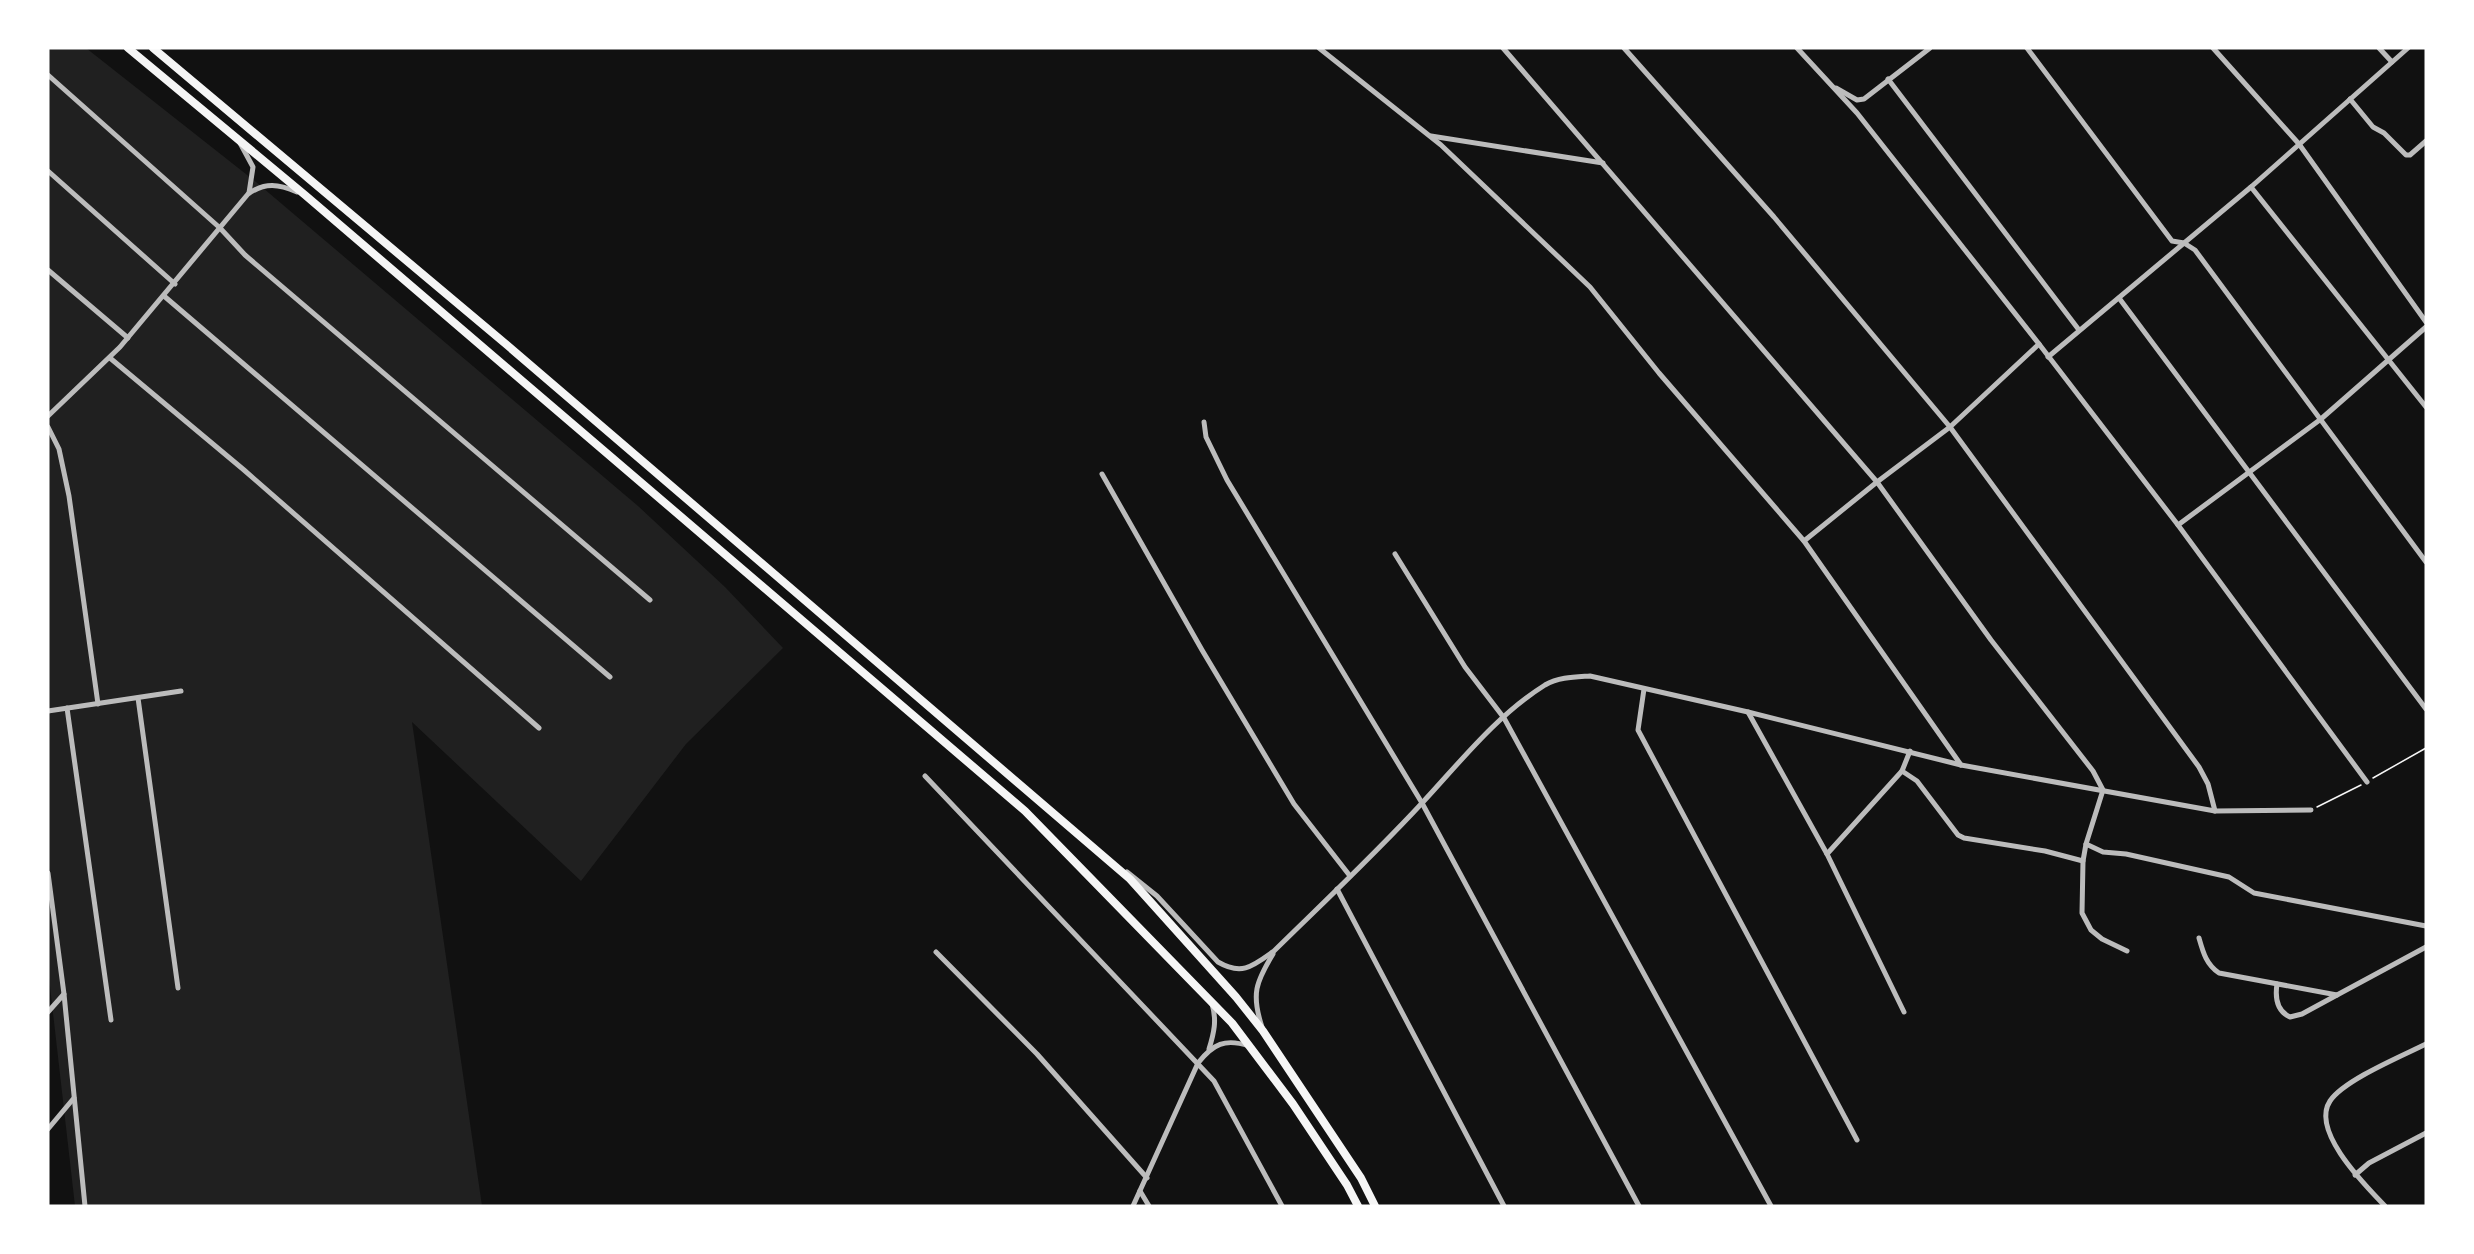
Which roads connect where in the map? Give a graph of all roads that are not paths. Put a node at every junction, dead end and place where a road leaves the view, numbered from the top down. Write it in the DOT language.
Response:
graph roads {
  1 [pos="128,48"];
  2 [pos="153,48"];
  3 [pos="1319,48"];
  4 [pos="1503,48"];
  5 [pos="1624,48"];
  6 [pos="1797,48"];
  7 [pos="1930,48"];
  8 [pos="2027,48"];
  9 [pos="2213,48"];
  10 [pos="2379,48"];
  11 [pos="2408,48"];
  12 [pos="2392,62"];
  13 [pos="48,75"];
  14 [pos="1888,79"];
  15 [pos="1826,82"];
  16 [pos="2350,99"];
  17 [pos="1430,136"];
  18 [pos="236,138"];
  19 [pos="2426,141"];
  20 [pos="2299,144"];
  21 [pos="1604,163"];
  22 [pos="48,171"];
  23 [pos="2251,187"];
  24 [pos="248,194"];
  25 [pos="305,195"];
  26 [pos="220,228"];
  27 [pos="2184,243"];
  28 [pos="48,270"];
  29 [pos="175,284"];
  30 [pos="164,296"];
  31 [pos="2119,298"];
  32 [pos="2426,322"];
  33 [pos="2426,327"];
  34 [pos="2079,330"];
  35 [pos="128,338"];
  36 [pos="2039,344"];
  37 [pos="2048,357"];
  38 [pos="110,358"];
  39 [pos="2389,361"];
  40 [pos="2426,407"];
  41 [pos="48,416"];
  42 [pos="2321,419"];
  43 [pos="1204,422"];
  44 [pos="48,427"];
  45 [pos="1950,427"];
  46 [pos="2249,471"];
  47 [pos="1102,474"];
  48 [pos="1877,482"];
  49 [pos="2178,525"];
  50 [pos="1804,542"];
  51 [pos="1395,554"];
  52 [pos="2426,562"];
  53 [pos="650,600"];
  54 [pos="610,677"];
  55 [pos="1644,689"];
  56 [pos="181,691"];
  57 [pos="138,698"];
  58 [pos="99,704"];
  59 [pos="67,708"];
  60 [pos="2426,709"];
  61 [pos="48,711"];
  62 [pos="1748,712"];
  63 [pos="1504,718"];
  64 [pos="539,728"];
  65 [pos="1910,752"];
  66 [pos="1961,765"];
  67 [pos="1902,771"];
  68 [pos="925,776"];
  69 [pos="2367,782"];
  70 [pos="2103,790"];
  71 [pos="1422,803"];
  72 [pos="2311,810"];
  73 [pos="2216,811"];
  74 [pos="2086,844"];
  75 [pos="1827,854"];
  76 [pos="1108,859"];
  77 [pos="2083,861"];
  78 [pos="48,873"];
  79 [pos="1350,876"];
  80 [pos="1337,889"];
  81 [pos="49,890"];
  82 [pos="2426,926"];
  83 [pos="2199,938"];
  84 [pos="2426,947"];
  85 [pos="1274,951"];
  86 [pos="2127,951"];
  87 [pos="936,952"];
  88 [pos="2277,984"];
  89 [pos="178,988"];
  90 [pos="64,994"];
  91 [pos="2337,994"];
  92 [pos="1210,998"];
  93 [pos="48,1012"];
  94 [pos="1904,1012"];
  95 [pos="111,1020"];
  96 [pos="1263,1031"];
  97 [pos="2426,1044"];
  98 [pos="1249,1046"];
  99 [pos="1209,1049"];
  100 [pos="1198,1063"];
  101 [pos="74,1098"];
  102 [pos="48,1129"];
  103 [pos="2426,1133"];
  104 [pos="1857,1140"];
  105 [pos="2355,1175"];
  106 [pos="1147,1178"];
  107 [pos="1140,1191"];
  108 [pos="85,1206"];
  109 [pos="1133,1206"];
  110 [pos="1149,1206"];
  111 [pos="1282,1206"];
  112 [pos="1358,1206"];
  113 [pos="1375,1206"];
  114 [pos="1504,1206"];
  115 [pos="1639,1206"];
  116 [pos="1770,1206"];
  117 [pos="2385,1206"];
  1 -- 18 [label="main road"];
  2 -- 76 [label="main road"];
  3 -- 17 [label="street"];
  4 -- 21 [label="street"];
  5 -- 45 [label="street"];
  6 -- 15 [label="street"];
  7 -- 14 [label="street"];
  8 -- 27 [label="street"];
  9 -- 20 [label="street"];
  10 -- 12 [label="street"];
  11 -- 12 [label="street"];
  12 -- 16 [label="street"];
  13 -- 26 [label="street"];
  14 -- 15 [label="street"];
  14 -- 34 [label="street"];
  15 -- 36 [label="street"];
  16 -- 19 [label="street"];
  16 -- 20 [label="street"];
  17 -- 21 [label="street"];
  17 -- 50 [label="street"];
  18 -- 24 [label="street"];
  18 -- 25 [label="main road"];
  20 -- 23 [label="street"];
  20 -- 32 [label="street"];
  21 -- 48 [label="street"];
  22 -- 29 [label="street"];
  23 -- 27 [label="street"];
  23 -- 39 [label="street"];
  24 -- 25 [label="street"];
  24 -- 26 [label="street"];
  25 -- 92 [label="main road"];
  26 -- 29 [label="street"];
  26 -- 53 [label="street"];
  27 -- 31 [label="street"];
  27 -- 42 [label="street"];
  28 -- 35 [label="street"];
  29 -- 30 [label="street"];
  30 -- 35 [label="street"];
  30 -- 54 [label="street"];
  31 -- 34 [label="street"];
  31 -- 46 [label="street"];
  33 -- 39 [label="street"];
  34 -- 37 [label="street"];
  35 -- 38 [label="street"];
  36 -- 37 [label="street"];
  36 -- 45 [label="street"];
  37 -- 49 [label="street"];
  38 -- 41 [label="street"];
  38 -- 64 [label="street"];
  39 -- 40 [label="street"];
  39 -- 42 [label="street"];
  42 -- 46 [label="street"];
  42 -- 52 [label="street"];
  43 -- 71 [label="street"];
  44 -- 58 [label="street"];
  45 -- 48 [label="street"];
  45 -- 73 [label="street"];
  46 -- 49 [label="street"];
  46 -- 60 [label="street"];
  47 -- 79 [label="street"];
  48 -- 50 [label="street"];
  48 -- 70 [label="street"];
  49 -- 69 [label="street"];
  50 -- 66 [label="street"];
  51 -- 63 [label="street"];
  55 -- 62 [label="street"];
  55 -- 63 [label="street"];
  55 -- 104 [label="street"];
  56 -- 57 [label="street"];
  57 -- 58 [label="street"];
  57 -- 89 [label="street"];
  58 -- 59 [label="street"];
  59 -- 61 [label="street"];
  59 -- 95 [label="street"];
  62 -- 65 [label="street"];
  62 -- 75 [label="street"];
  63 -- 71 [label="street"];
  63 -- 116 [label="street"];
  65 -- 66 [label="street"];
  65 -- 67 [label="street"];
  66 -- 70 [label="street"];
  67 -- 75 [label="street"];
  67 -- 77 [label="street"];
  68 -- 100 [label="street"];
  70 -- 73 [label="street"];
  70 -- 74 [label="street"];
  71 -- 79 [label="street"];
  71 -- 115 [label="street"];
  72 -- 73 [label="street"];
  74 -- 77 [label="street"];
  74 -- 82 [label="street"];
  75 -- 94 [label="street"];
  76 -- 85 [label="street"];
  76 -- 96 [label="main road"];
  77 -- 86 [label="street"];
  78 -- 81 [label="street"];
  79 -- 80 [label="street"];
  80 -- 85 [label="street"];
  80 -- 114 [label="street"];
  81 -- 90 [label="street"];
  83 -- 88 [label="street"];
  84 -- 91 [label="street"];
  85 -- 96 [label="street"];
  87 -- 106 [label="street"];
  88 -- 91 [label="street"];
  88 -- 91 [label="street"];
  90 -- 93 [label="street"];
  90 -- 101 [label="street"];
  92 -- 98 [label="main road"];
  92 -- 99 [label="street"];
  96 -- 113 [label="main road"];
  97 -- 105 [label="street"];
  98 -- 99 [label="street"];
  98 -- 112 [label="main road"];
  99 -- 100 [label="street"];
  100 -- 106 [label="street"];
  100 -- 111 [label="street"];
  101 -- 102 [label="street"];
  101 -- 108 [label="street"];
  103 -- 105 [label="street"];
  105 -- 117 [label="street"];
  106 -- 107 [label="street"];
  107 -- 109 [label="street"];
  107 -- 110 [label="street"];
}
